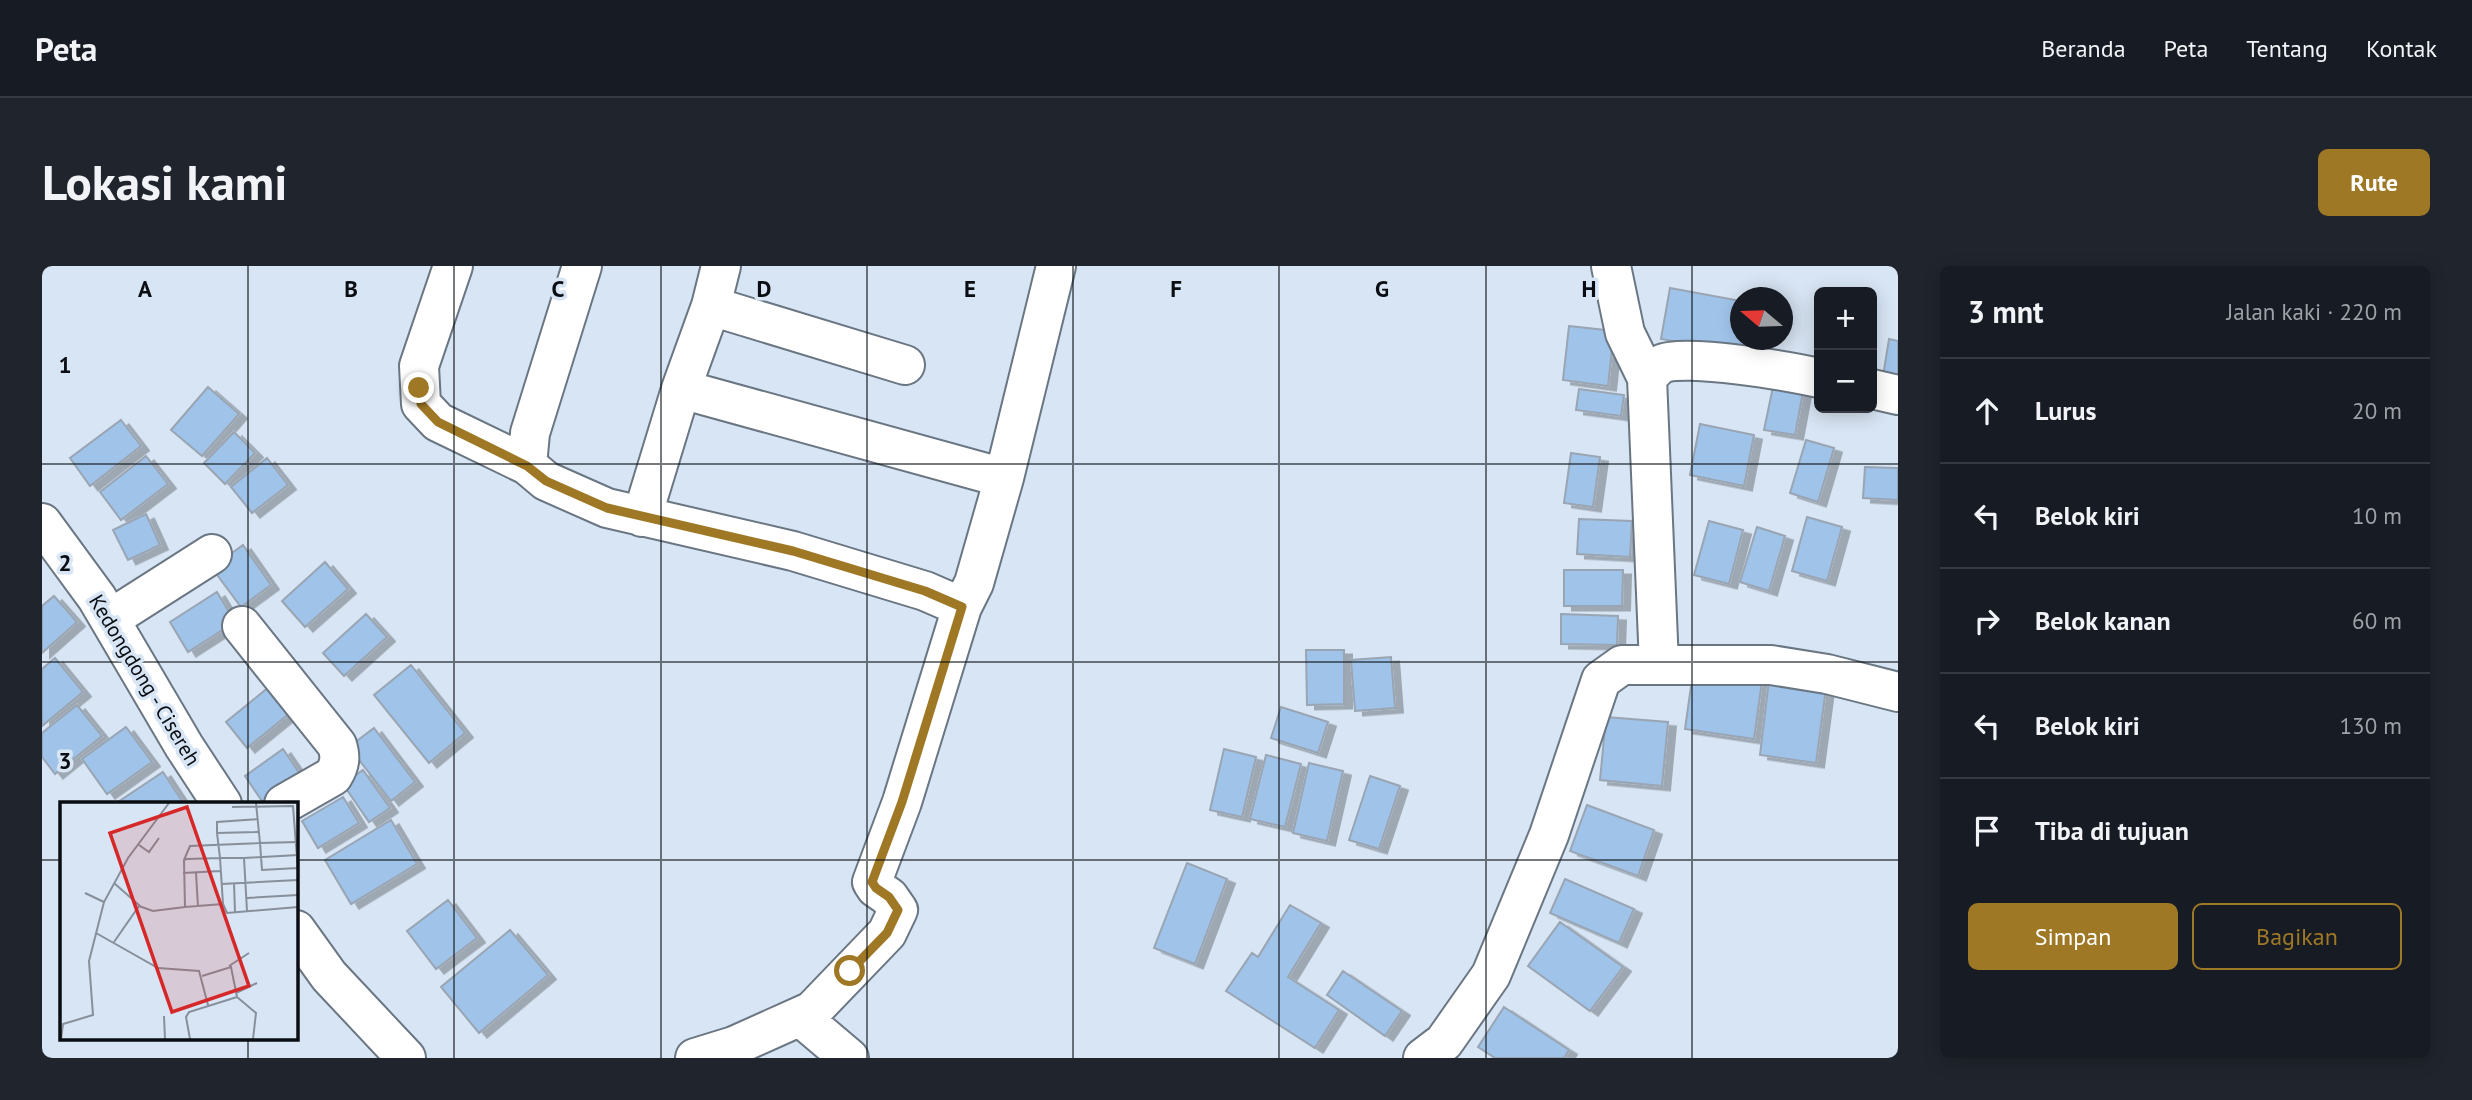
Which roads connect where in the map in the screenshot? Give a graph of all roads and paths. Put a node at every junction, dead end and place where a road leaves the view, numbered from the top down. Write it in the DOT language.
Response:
graph roads {
  1 [pos="453,266"];
  2 [pos="582,266"];
  3 [pos="721,266"];
  4 [pos="1056,266"];
  5 [pos="1611,266"];
  6 [pos="711,306"];
  7 [pos="905,365"];
  8 [pos="1814,377"];
  9 [pos="1647,379"];
  10 [pos="681,389"];
  11 [pos="1877,390"];
  12 [pos="1898,395"];
  13 [pos="527,466"];
  14 [pos="1003,478"];
  15 [pos="642,517"];
  16 [pos="42,523"];
  17 [pos="212,554"];
  18 [pos="962,607"];
  19 [pos="110,619"];
  20 [pos="242,626"];
  21 [pos="1658,665"];
  22 [pos="1898,692"];
  23 [pos="221,802"];
  24 [pos="288,802"];
  25 [pos="298,933"];
  26 [pos="812,1012"];
  27 [pos="406,1058"];
  28 [pos="695,1058"];
  29 [pos="849,1058"];
  30 [pos="1423,1058"];
  1 -- 13 [label="street"];
  2 -- 13 [label="street"];
  3 -- 6 [label="street"];
  4 -- 14 [label="street"];
  5 -- 9 [label="street"];
  6 -- 7 [label="street"];
  6 -- 10 [label="street"];
  8 -- 9 [label="street"];
  9 -- 21 [label="street"];
  10 -- 14 [label="street"];
  10 -- 15 [label="street"];
  11 -- 12 [label="street"];
  13 -- 15 [label="street"];
  14 -- 18 [label="street"];
  15 -- 18 [label="street"];
  16 -- 19 [label="street, Kedongdong - Cisereh"];
  17 -- 19 [label="street"];
  18 -- 26 [label="street"];
  19 -- 23 [label="street, Kedongdong - Cisereh"];
  20 -- 24 [label="street"];
  21 -- 22 [label="street"];
  21 -- 30 [label="street"];
  25 -- 27 [label="street"];
  26 -- 28 [label="street"];
  26 -- 29 [label="street"];
}
